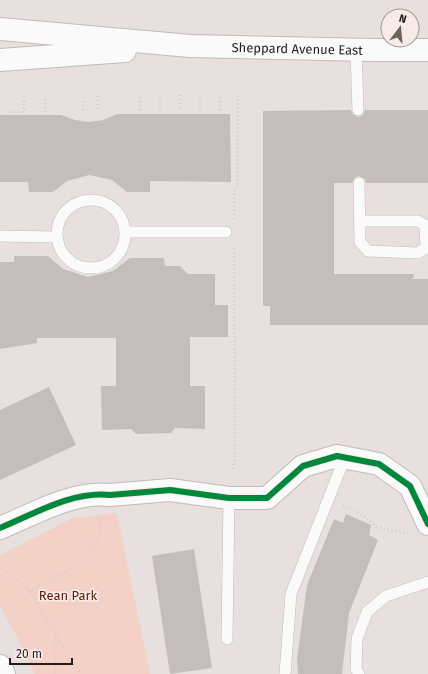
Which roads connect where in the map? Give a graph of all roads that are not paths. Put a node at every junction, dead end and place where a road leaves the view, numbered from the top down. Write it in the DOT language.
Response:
graph roads {
  1 [pos="0,29"];
  2 [pos="190,46"];
  3 [pos="356,50"];
  4 [pos="428,50"];
  5 [pos="0,60"];
  6 [pos="358,110"];
  7 [pos="359,183"];
  8 [pos="360,221"];
  9 [pos="126,232"];
  10 [pos="226,232"];
  11 [pos="0,236"];
  12 [pos="57,237"];
  13 [pos="345,457"];
  14 [pos="229,498"];
  15 [pos="0,528"];
  16 [pos="419,529"];
  17 [pos="428,582"];
  18 [pos="227,639"];
  19 [pos="0,666"];
  20 [pos="4,674"];
  21 [pos="285,674"];
  22 [pos="359,674"];
  1 -- 2 [label="main road, Sheppard Avenue East"];
  2 -- 3 [label="main road, Sheppard Avenue East"];
  2 -- 5 [label="main road, Sheppard Avenue East"];
  3 -- 4 [label="main road, Sheppard Avenue East"];
  3 -- 6 [label="lane"];
  7 -- 8 [label="lane"];
  8 -- 8 [label="lane"];
  9 -- 10 [label="lane"];
  9 -- 12 [label="lane"];
  9 -- 12 [label="lane"];
  11 -- 12 [label="lane"];
  13 -- 14 [label="main road"];
  13 -- 16 [label="main road"];
  13 -- 21 [label="lane"];
  14 -- 15 [label="main road"];
  14 -- 18 [label="lane"];
  17 -- 22 [label="lane"];
  19 -- 20 [label="main road"];
}
